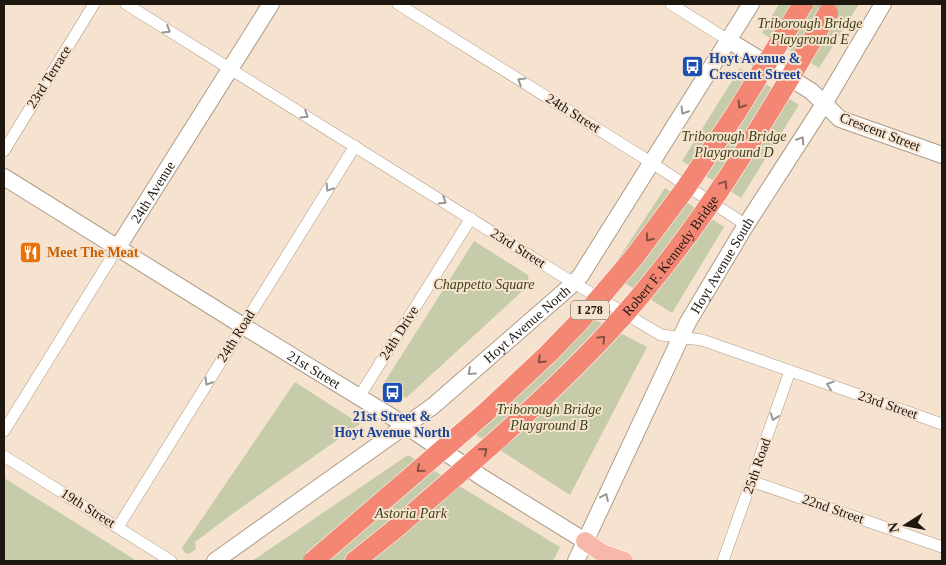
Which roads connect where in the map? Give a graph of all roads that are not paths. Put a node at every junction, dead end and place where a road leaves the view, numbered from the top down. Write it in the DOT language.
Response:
graph roads {
  1 [pos="94,4"];
  2 [pos="126,4"];
  3 [pos="271,4"];
  4 [pos="398,4"];
  5 [pos="671,4"];
  6 [pos="751,4"];
  7 [pos="804,4"];
  8 [pos="883,4"];
  9 [pos="832,7"];
  10 [pos="728,40"];
  11 [pos="230,69"];
  12 [pos="824,104"];
  13 [pos="355,146"];
  14 [pos="4,151"];
  15 [pos="942,156"];
  16 [pos="652,163"];
  17 [pos="4,177"];
  18 [pos="470,218"];
  19 [pos="746,225"];
  20 [pos="118,247"];
  21 [pos="574,283"];
  22 [pos="243,326"];
  23 [pos="681,338"];
  24 [pos="790,371"];
  25 [pos="359,397"];
  26 [pos="942,424"];
  27 [pos="405,425"];
  28 [pos="4,431"];
  29 [pos="4,456"];
  30 [pos="752,481"];
  31 [pos="118,527"];
  32 [pos="585,542"];
  33 [pos="942,547"];
  34 [pos="171,561"];
  35 [pos="215,561"];
  36 [pos="313,561"];
  37 [pos="355,561"];
  38 [pos="576,561"];
  39 [pos="624,561"];
  40 [pos="723,561"];
  1 -- 14 [label="street, 23rd Terrace"];
  2 -- 11 [label="street, 23rd Street, one-way"];
  3 -- 11 [label="main road, 24th Avenue"];
  16 -- 4 [label="street, 24th Street, one-way"];
  5 -- 10 [label="street, Crescent Street"];
  6 -- 10 [label="main road, Hoyt Avenue North"];
  7 -- 36 [label="highway, Robert F. Kennedy Bridge / I 278, one-way, bridge"];
  8 -- 12 [label="main road, Hoyt Avenue South"];
  37 -- 9 [label="highway, Robert F. Kennedy Bridge / I 278, one-way, bridge"];
  10 -- 12 [label="main road, Crescent Street"];
  10 -- 16 [label="main road, Hoyt Avenue North, one-way"];
  11 -- 13 [label="street, 23rd Street, one-way"];
  11 -- 20 [label="main road, 24th Avenue"];
  12 -- 15 [label="main road, Crescent Street"];
  19 -- 12 [label="main road, Hoyt Avenue South, one-way"];
  13 -- 18 [label="street, 23rd Street, one-way"];
  13 -- 22 [label="street, 24th Road, one-way"];
  16 -- 19 [label="street, 24th Street"];
  16 -- 21 [label="main road, Hoyt Avenue North"];
  17 -- 20 [label="main road, 21st Street"];
  18 -- 21 [label="street, 23rd Street"];
  18 -- 25 [label="street, 24th Drive"];
  19 -- 23 [label="main road, Hoyt Avenue South"];
  20 -- 22 [label="main road, 21st Street"];
  20 -- 28 [label="street, 24th Avenue"];
  21 -- 23 [label="street, 23rd Street"];
  21 -- 27 [label="main road, Hoyt Avenue North, one-way"];
  22 -- 25 [label="main road, 21st Street"];
  22 -- 31 [label="street, 24th Road, one-way"];
  23 -- 24 [label="street, 23rd Street"];
  32 -- 23 [label="main road, Hoyt Avenue South, one-way"];
  26 -- 24 [label="street, 23rd Street, one-way"];
  24 -- 30 [label="street, 25th Road, one-way"];
  25 -- 27 [label="main road, 21st Street"];
  27 -- 32 [label="main road, 21st Street"];
  27 -- 35 [label="main road, Hoyt Avenue North"];
  29 -- 31 [label="street, 19th Street"];
  30 -- 33 [label="street, 22nd Street"];
  30 -- 40 [label="street, 25th Road"];
  31 -- 34 [label="street, 19th Street"];
  32 -- 38 [label="main road, Hoyt Avenue South"];
  32 -- 39 [label="main road, 21st Street"];
}
